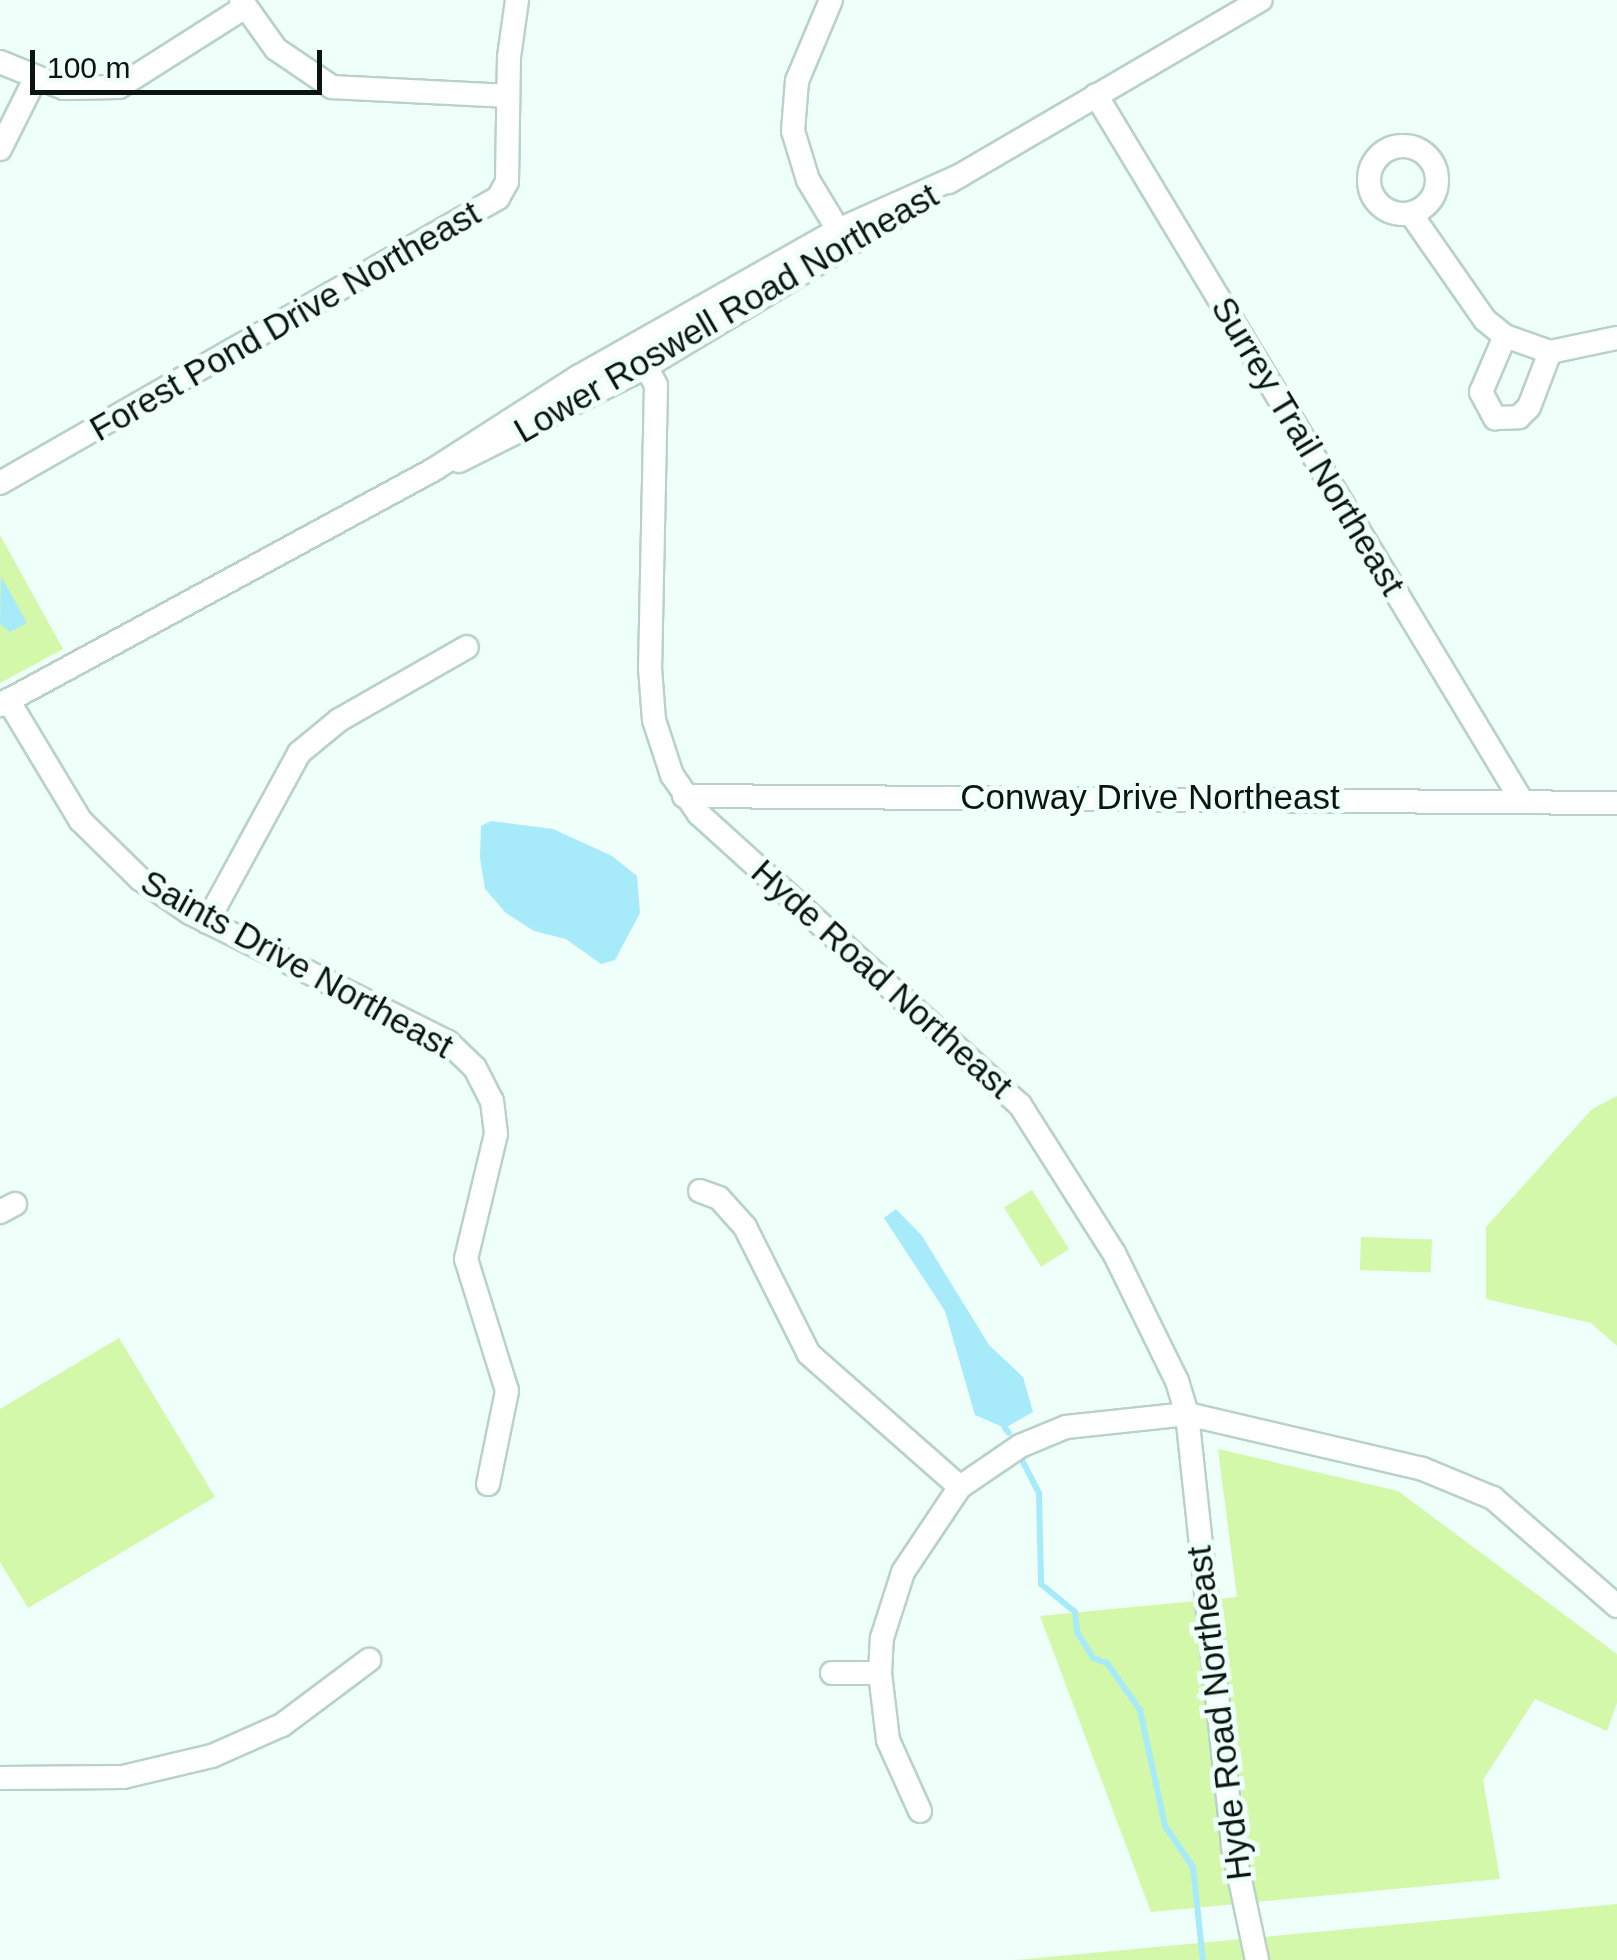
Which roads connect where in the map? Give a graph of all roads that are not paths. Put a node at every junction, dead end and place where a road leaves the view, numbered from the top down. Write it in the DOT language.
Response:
graph roads {
  1 [pos="517,0"];
  2 [pos="831,0"];
  3 [pos="1262,0"];
  4 [pos="243,4"];
  5 [pos="0,62"];
  6 [pos="35,79"];
  7 [pos="1096,94"];
  8 [pos="508,96"];
  9 [pos="0,148"];
  10 [pos="1411,214"];
  11 [pos="844,239"];
  12 [pos="1504,336"];
  13 [pos="1617,338"];
  14 [pos="1550,352"];
  15 [pos="641,357"];
  16 [pos="0,482"];
  17 [pos="467,647"];
  18 [pos="4,702"];
  19 [pos="684,796"];
  20 [pos="1520,798"];
  21 [pos="1617,804"];
  22 [pos="208,922"];
  23 [pos="700,1191"];
  24 [pos="1186,1414"];
  25 [pos="488,1484"];
  26 [pos="960,1487"];
  27 [pos="1617,1606"];
  28 [pos="369,1660"];
  29 [pos="832,1672"];
  30 [pos="880,1673"];
  31 [pos="0,1778"];
  32 [pos="920,1810"];
  33 [pos="1256,1960"];
  1 -- 8 [label="street, Forest Pond Drive Northeast"];
  2 -- 11 [label="street"];
  3 -- 7 [label="street, Lower Roswell Road Northeast"];
  4 -- 6 [label="street"];
  4 -- 8 [label="street"];
  5 -- 6 [label="street"];
  6 -- 9 [label="street"];
  7 -- 11 [label="street, Lower Roswell Road Northeast"];
  7 -- 20 [label="street, Surrey Trail Northeast"];
  8 -- 16 [label="street, Forest Pond Drive Northeast"];
  10 -- 12 [label="street"];
  11 -- 15 [label="street, Lower Roswell Road Northeast"];
  12 -- 14 [label="street"];
  12 -- 14 [label="street"];
  13 -- 14 [label="street"];
  15 -- 18 [label="street, Lower Roswell Road Northeast"];
  15 -- 19 [label="street, Hyde Road Northeast"];
  17 -- 22 [label="street"];
  18 -- 22 [label="street, Saints Drive Northeast"];
  19 -- 20 [label="street, Conway Drive Northeast"];
  19 -- 24 [label="street, Hyde Road Northeast"];
  20 -- 21 [label="street, Conway Drive Northeast"];
  22 -- 25 [label="street, Saints Drive Northeast"];
  23 -- 26 [label="street"];
  24 -- 26 [label="street"];
  24 -- 27 [label="street"];
  24 -- 33 [label="street, Hyde Road Northeast"];
  26 -- 30 [label="street"];
  28 -- 31 [label="street"];
  29 -- 30 [label="street"];
  30 -- 32 [label="street"];
}
